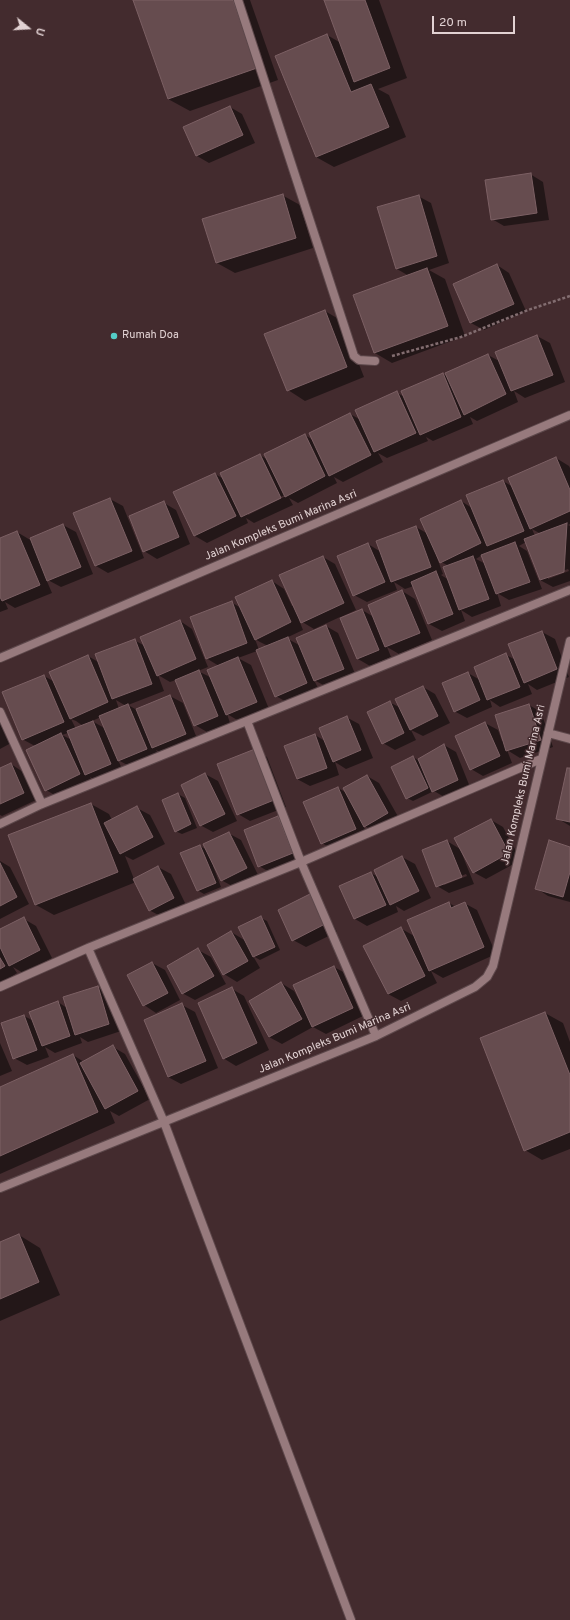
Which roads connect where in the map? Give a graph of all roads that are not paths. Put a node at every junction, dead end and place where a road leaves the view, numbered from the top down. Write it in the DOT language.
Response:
graph roads {
  1 [pos="238,0"];
  2 [pos="375,361"];
  3 [pos="570,415"];
  4 [pos="570,590"];
  5 [pos="570,641"];
  6 [pos="0,658"];
  7 [pos="0,712"];
  8 [pos="247,721"];
  9 [pos="548,733"];
  10 [pos="570,739"];
  11 [pos="541,759"];
  12 [pos="42,804"];
  13 [pos="0,824"];
  14 [pos="301,862"];
  15 [pos="88,948"];
  16 [pos="0,987"];
  17 [pos="376,1036"];
  18 [pos="164,1122"];
  19 [pos="0,1188"];
  20 [pos="351,1620"];
  1 -- 2 [label="street"];
  3 -- 6 [label="street, Jalan Kompleks Bumi Marina Asri"];
  4 -- 8 [label="street"];
  5 -- 9 [label="street, Jalan Kompleks Bumi Marina Asri"];
  7 -- 12 [label="street"];
  8 -- 12 [label="street"];
  8 -- 14 [label="street"];
  9 -- 10 [label="street"];
  9 -- 11 [label="street, Jalan Kompleks Bumi Marina Asri"];
  11 -- 14 [label="street"];
  11 -- 17 [label="street, Jalan Kompleks Bumi Marina Asri"];
  12 -- 13 [label="street"];
  14 -- 15 [label="street"];
  14 -- 17 [label="street"];
  15 -- 16 [label="street"];
  15 -- 18 [label="street"];
  17 -- 18 [label="street, Jalan Kompleks Bumi Marina Asri"];
  18 -- 19 [label="street, Jalan Kompleks Bumi Marina Asri"];
  18 -- 20 [label="street"];
}
